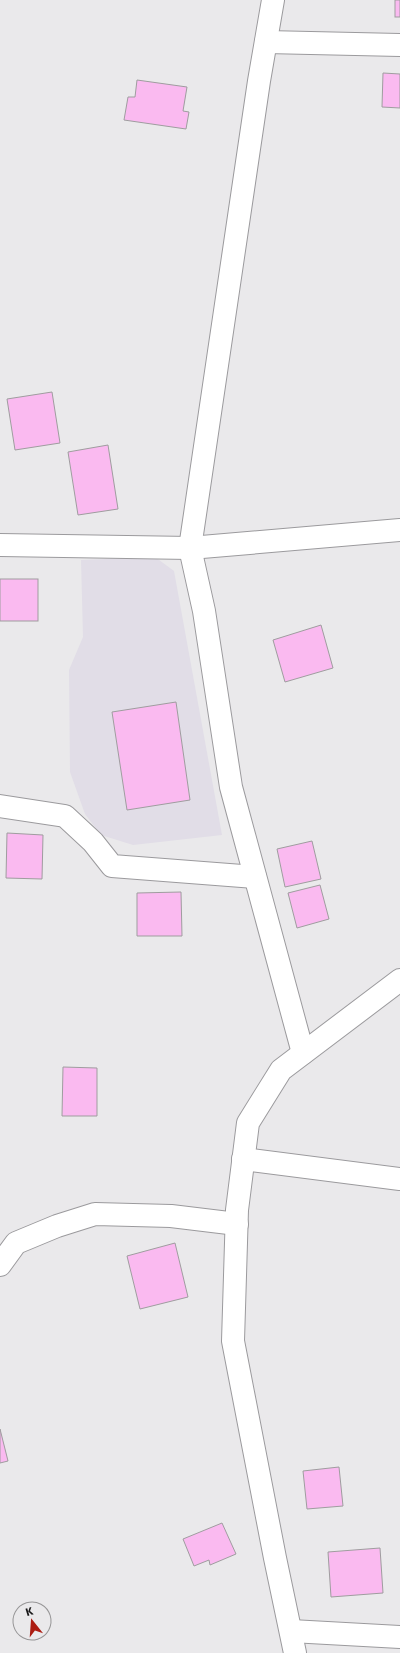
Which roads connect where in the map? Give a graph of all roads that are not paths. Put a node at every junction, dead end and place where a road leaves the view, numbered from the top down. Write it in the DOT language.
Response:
graph roads {
  1 [pos="273,0"];
  2 [pos="266,42"];
  3 [pos="400,45"];
  4 [pos="400,530"];
  5 [pos="0,545"];
  6 [pos="190,548"];
  7 [pos="0,806"];
  8 [pos="255,877"];
  9 [pos="400,980"];
  10 [pos="303,1053"];
  11 [pos="243,1160"];
  12 [pos="400,1179"];
  13 [pos="237,1224"];
  14 [pos="0,1266"];
  15 [pos="291,1631"];
  16 [pos="400,1637"];
  17 [pos="295,1653"];
  1 -- 2 [label="street"];
  2 -- 3 [label="street"];
  2 -- 6 [label="street"];
  4 -- 6 [label="street"];
  5 -- 6 [label="street"];
  6 -- 8 [label="street"];
  7 -- 8 [label="street"];
  8 -- 10 [label="street"];
  9 -- 10 [label="street"];
  10 -- 11 [label="street"];
  11 -- 12 [label="street"];
  11 -- 13 [label="street"];
  13 -- 14 [label="street"];
  13 -- 15 [label="street"];
  15 -- 16 [label="street"];
  15 -- 17 [label="street"];
}
